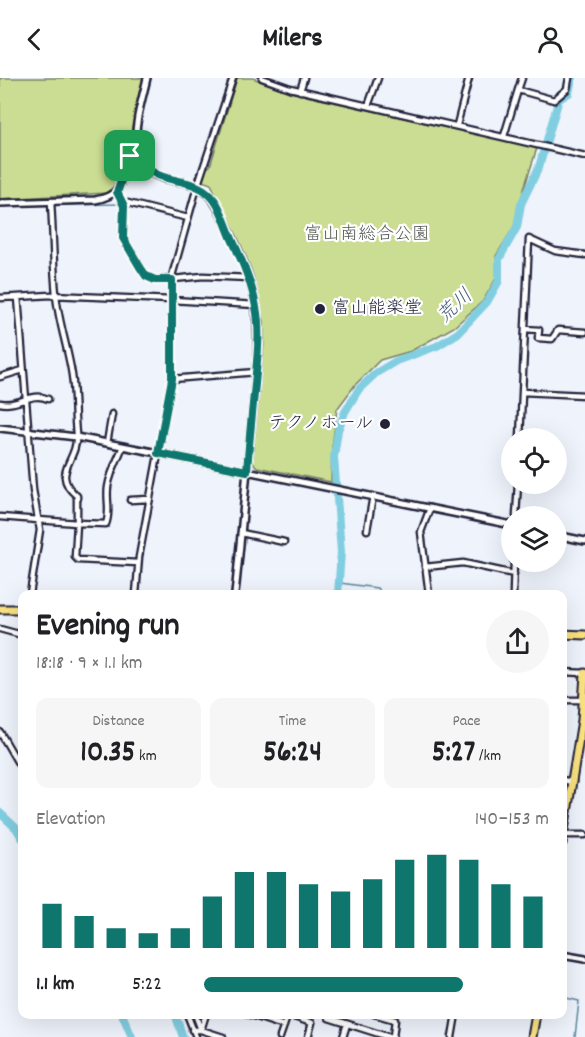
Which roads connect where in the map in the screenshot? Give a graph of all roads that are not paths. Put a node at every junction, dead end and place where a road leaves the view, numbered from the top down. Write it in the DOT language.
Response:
graph roads {
  1 [pos="147,78"];
  2 [pos="233,78"];
  3 [pos="262,78"];
  4 [pos="304,78"];
  5 [pos="378,78"];
  6 [pos="469,78"];
  7 [pos="522,78"];
  8 [pos="569,78"];
  9 [pos="518,90"];
  10 [pos="300,91"];
  11 [pos="368,106"];
  12 [pos="457,125"];
  13 [pos="504,136"];
  14 [pos="138,153"];
  15 [pos="585,156"];
  16 [pos="197,187"];
  17 [pos="117,192"];
  18 [pos="51,202"];
  19 [pos="0,203"];
  20 [pos="124,206"];
  21 [pos="188,218"];
  22 [pos="585,255"];
  23 [pos="249,278"];
  24 [pos="172,279"];
  25 [pos="56,296"];
  26 [pos="18,297"];
  27 [pos="0,298"];
  28 [pos="172,300"];
  29 [pos="256,305"];
  30 [pos="525,329"];
  31 [pos="585,332"];
  32 [pos="23,370"];
  33 [pos="256,372"];
  34 [pos="0,377"];
  35 [pos="172,379"];
  36 [pos="522,392"];
  37 [pos="585,395"];
  38 [pos="26,399"];
  39 [pos="48,399"];
  40 [pos="0,403"];
  41 [pos="112,414"];
  42 [pos="0,428"];
  43 [pos="520,428"];
  44 [pos="29,431"];
  45 [pos="76,437"];
  46 [pos="107,443"];
  47 [pos="123,446"];
  48 [pos="158,453"];
  49 [pos="247,471"];
  50 [pos="373,496"];
  51 [pos="150,499"];
  52 [pos="130,500"];
  53 [pos="430,508"];
  54 [pos="0,518"];
  55 [pos="38,519"];
  56 [pos="77,523"];
  57 [pos="501,523"];
  58 [pos="367,530"];
  59 [pos="241,533"];
  60 [pos="567,537"];
  61 [pos="585,541"];
  62 [pos="284,542"];
  63 [pos="138,563"];
  64 [pos="425,567"];
  65 [pos="514,574"];
  66 [pos="31,590"];
  67 [pos="136,590"];
  68 [pos="236,590"];
  69 [pos="428,590"];
  70 [pos="513,590"];
  71 [pos="0,609"];
  72 [pos="18,609"];
  73 [pos="0,628"];
  74 [pos="18,634"];
  75 [pos="567,634"];
  76 [pos="585,634"];
  77 [pos="567,672"];
  78 [pos="585,673"];
  79 [pos="567,699"];
  80 [pos="584,700"];
  81 [pos="0,732"];
  82 [pos="18,763"];
  83 [pos="567,781"];
  84 [pos="573,782"];
  85 [pos="567,816"];
  86 [pos="585,835"];
  87 [pos="567,838"];
  88 [pos="567,956"];
  89 [pos="585,958"];
  90 [pos="189,1019"];
  91 [pos="197,1019"];
  92 [pos="204,1019"];
  93 [pos="263,1019"];
  94 [pos="286,1019"];
  95 [pos="301,1019"];
  96 [pos="332,1019"];
  97 [pos="392,1019"];
  98 [pos="455,1019"];
  99 [pos="535,1019"];
  100 [pos="347,1024"];
  101 [pos="284,1026"];
  102 [pos="192,1030"];
  103 [pos="201,1030"];
  104 [pos="196,1037"];
  105 [pos="223,1037"];
  106 [pos="280,1037"];
  107 [pos="308,1037"];
  108 [pos="343,1037"];
  109 [pos="391,1037"];
  110 [pos="452,1037"];
  111 [pos="532,1037"];
  1 -- 14 [label="street"];
  2 -- 16 [label="street"];
  3 -- 10 [label="street"];
  4 -- 10 [label="street"];
  5 -- 11 [label="street"];
  6 -- 12 [label="street"];
  7 -- 9 [label="street"];
  8 -- 9 [label="street"];
  9 -- 13 [label="street"];
  10 -- 11 [label="street"];
  11 -- 12 [label="street"];
  12 -- 13 [label="street"];
  13 -- 15 [label="street"];
  14 -- 16 [label="street"];
  14 -- 17 [label="street"];
  16 -- 21 [label="street"];
  16 -- 23 [label="street"];
  17 -- 18 [label="street"];
  17 -- 20 [label="street"];
  18 -- 19 [label="street"];
  18 -- 25 [label="street"];
  20 -- 21 [label="street"];
  20 -- 24 [label="street"];
  21 -- 24 [label="street"];
  22 -- 30 [label="street"];
  23 -- 24 [label="street"];
  23 -- 29 [label="street"];
  24 -- 28 [label="street"];
  25 -- 26 [label="street"];
  25 -- 28 [label="street"];
  25 -- 45 [label="street"];
  26 -- 27 [label="street"];
  26 -- 32 [label="street"];
  28 -- 29 [label="street"];
  28 -- 35 [label="street"];
  29 -- 33 [label="street"];
  30 -- 31 [label="street"];
  30 -- 36 [label="street"];
  32 -- 34 [label="street"];
  32 -- 38 [label="street"];
  33 -- 35 [label="street"];
  33 -- 49 [label="street"];
  35 -- 48 [label="street"];
  36 -- 37 [label="street"];
  36 -- 43 [label="street"];
  38 -- 39 [label="street"];
  38 -- 40 [label="street"];
  38 -- 44 [label="street"];
  41 -- 46 [label="street"];
  42 -- 44 [label="street"];
  44 -- 45 [label="street"];
  44 -- 55 [label="street"];
  45 -- 46 [label="street"];
  45 -- 56 [label="street"];
  46 -- 47 [label="street"];
  47 -- 48 [label="street"];
  47 -- 56 [label="street"];
  48 -- 49 [label="street"];
  48 -- 51 [label="street"];
  49 -- 50 [label="street"];
  49 -- 59 [label="street"];
  50 -- 53 [label="street"];
  50 -- 58 [label="street"];
  51 -- 52 [label="street"];
  51 -- 63 [label="street"];
  53 -- 57 [label="street"];
  53 -- 64 [label="street"];
  54 -- 55 [label="street"];
  55 -- 56 [label="street"];
  55 -- 66 [label="street"];
  56 -- 63 [label="street"];
  59 -- 62 [label="street"];
  59 -- 68 [label="street"];
  60 -- 61 [label="street"];
  63 -- 67 [label="street"];
  64 -- 65 [label="street"];
  64 -- 69 [label="street"];
  65 -- 70 [label="street"];
  71 -- 72 [label="main road"];
  73 -- 74 [label="street"];
  75 -- 76 [label="main road"];
  77 -- 78 [label="street"];
  78 -- 80 [label="main road"];
  79 -- 80 [label="street"];
  80 -- 84 [label="main road"];
  81 -- 82 [label="street"];
  83 -- 84 [label="street"];
  84 -- 85 [label="main road"];
  86 -- 87 [label="street"];
  88 -- 89 [label="street"];
  90 -- 102 [label="street"];
  91 -- 103 [label="street"];
  92 -- 103 [label="street"];
  93 -- 101 [label="street"];
  94 -- 101 [label="street"];
  95 -- 107 [label="street"];
  96 -- 100 [label="street"];
  97 -- 109 [label="street"];
  98 -- 110 [label="street"];
  99 -- 111 [label="main road"];
  100 -- 108 [label="street"];
  100 -- 109 [label="street"];
  101 -- 106 [label="street"];
  102 -- 103 [label="street"];
  102 -- 104 [label="street"];
  103 -- 105 [label="street"];
}
